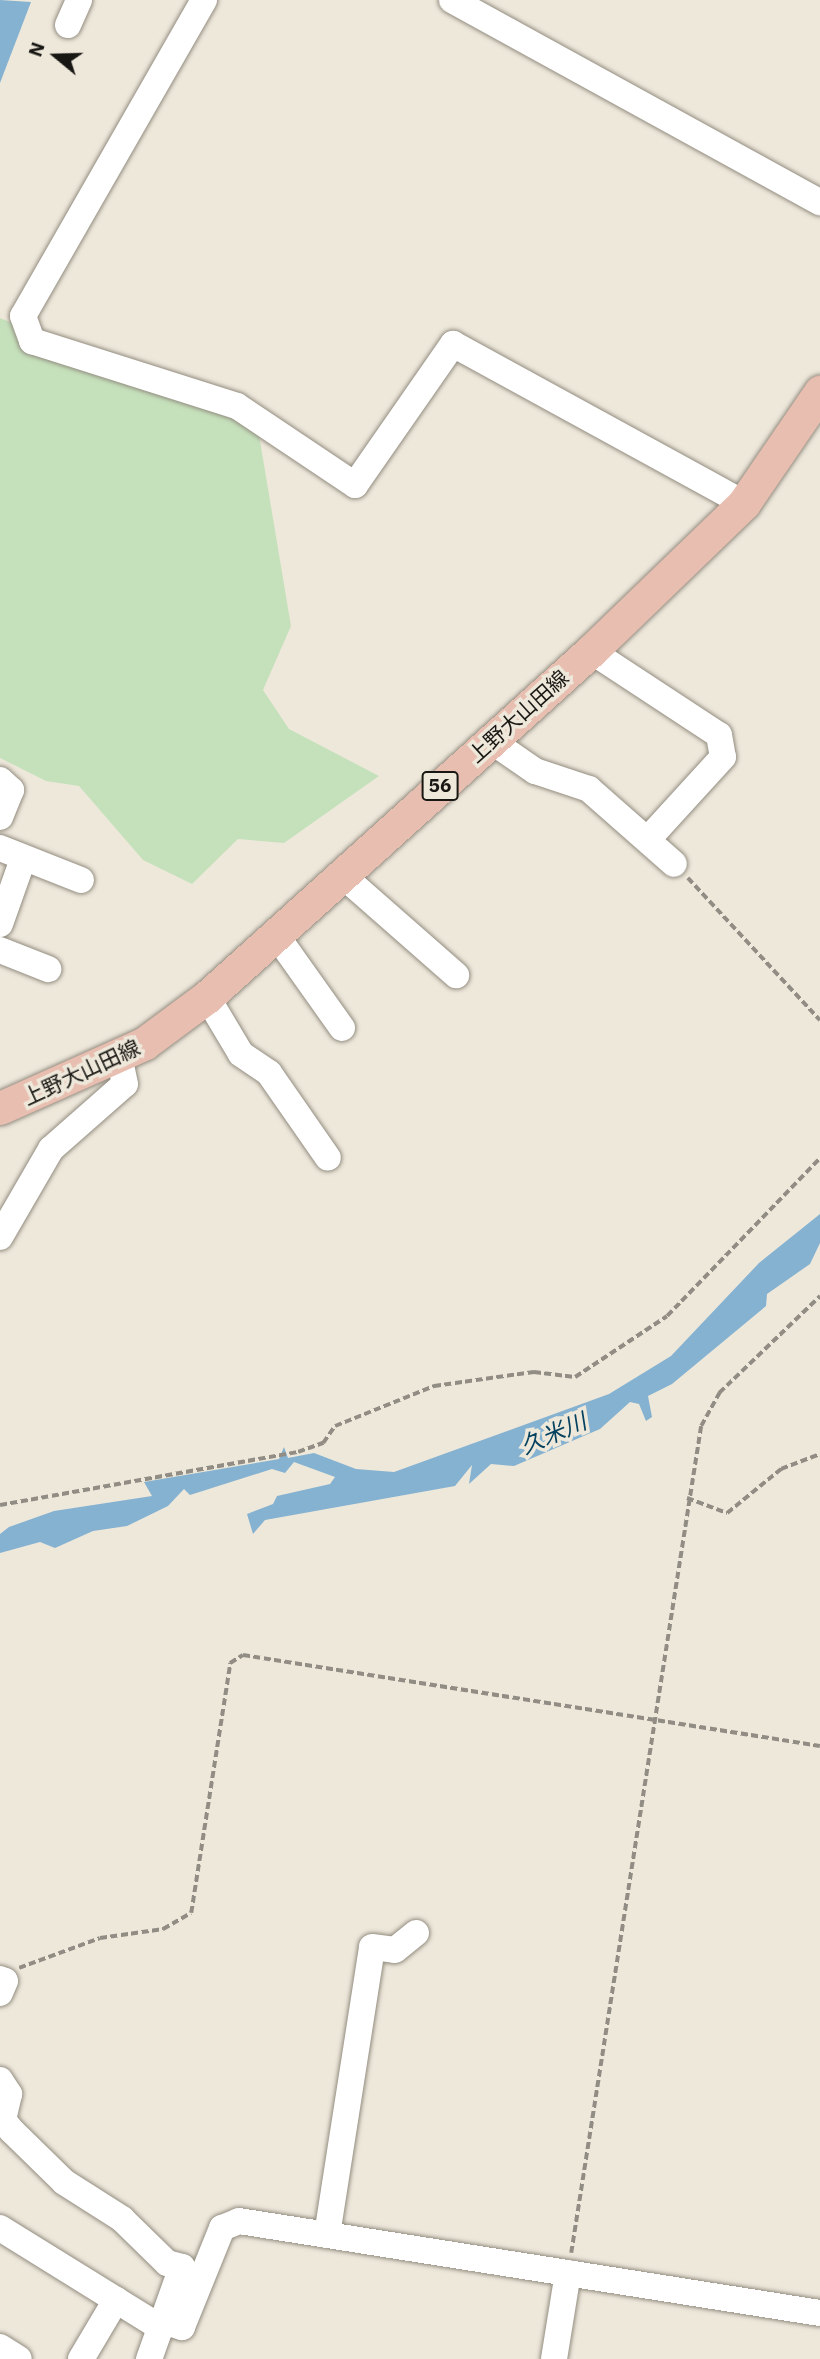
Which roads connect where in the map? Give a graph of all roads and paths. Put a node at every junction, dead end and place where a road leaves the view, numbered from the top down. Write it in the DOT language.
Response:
graph roads {
  1 [pos="79,0"];
  2 [pos="204,0"];
  3 [pos="452,0"];
  4 [pos="68,25"];
  5 [pos="820,202"];
  6 [pos="818,409"];
  7 [pos="744,503"];
  8 [pos="590,651"];
  9 [pos="490,740"];
  10 [pos="0,780"];
  11 [pos="0,817"];
  12 [pos="649,838"];
  13 [pos="12,853"];
  14 [pos="674,864"];
  15 [pos="342,875"];
  16 [pos="80,880"];
  17 [pos="0,923"];
  18 [pos="276,935"];
  19 [pos="0,950"];
  20 [pos="48,969"];
  21 [pos="456,975"];
  22 [pos="207,997"];
  23 [pos="820,1020"];
  24 [pos="342,1028"];
  25 [pos="119,1056"];
  26 [pos="0,1108"];
  27 [pos="328,1158"];
  28 [pos="820,1158"];
  29 [pos="0,1237"];
  30 [pos="820,1296"];
  31 [pos="820,1454"];
  32 [pos="687,1498"];
  33 [pos="0,1505"];
  34 [pos="652,1720"];
  35 [pos="820,1746"];
  36 [pos="416,1933"];
  37 [pos="2,1984"];
  38 [pos="0,2080"];
  39 [pos="0,2228"];
  40 [pos="327,2235"];
  41 [pos="568,2273"];
  42 [pos="116,2300"];
  43 [pos="820,2312"];
  44 [pos="162,2324"];
  45 [pos="0,2347"];
  46 [pos="19,2359"];
  47 [pos="81,2359"];
  48 [pos="149,2359"];
  49 [pos="555,2359"];
  1 -- 4 [label="street"];
  2 -- 7 [label="street"];
  3 -- 5 [label="street"];
  6 -- 7 [label="main road, 上野大山田線 / 56"];
  7 -- 8 [label="main road, 上野大山田線 / 56"];
  8 -- 9 [label="main road, 上野大山田線 / 56"];
  8 -- 12 [label="street"];
  9 -- 12 [label="street"];
  9 -- 15 [label="main road, 上野大山田線 / 56"];
  10 -- 11 [label="street"];
  12 -- 14 [label="street"];
  13 -- 16 [label="street"];
  13 -- 17 [label="street"];
  14 -- 23 [label="path"];
  15 -- 18 [label="main road, 上野大山田線 / 56"];
  15 -- 21 [label="street"];
  18 -- 22 [label="main road, 上野大山田線 / 56"];
  18 -- 24 [label="street"];
  19 -- 20 [label="street"];
  22 -- 25 [label="main road, 上野大山田線 / 56"];
  22 -- 27 [label="street"];
  25 -- 26 [label="main road, 上野大山田線 / 56"];
  25 -- 29 [label="street"];
  28 -- 33 [label="path"];
  30 -- 32 [label="path"];
  31 -- 32 [label="path"];
  32 -- 34 [label="path"];
  34 -- 35 [label="path"];
  34 -- 37 [label="path"];
  34 -- 41 [label="path"];
  36 -- 40 [label="street"];
  38 -- 44 [label="street"];
  39 -- 42 [label="street"];
  40 -- 41 [label="street"];
  40 -- 44 [label="street"];
  41 -- 43 [label="street"];
  41 -- 49 [label="street"];
  42 -- 44 [label="street"];
  42 -- 47 [label="street"];
  44 -- 48 [label="street"];
  45 -- 46 [label="street"];
}
